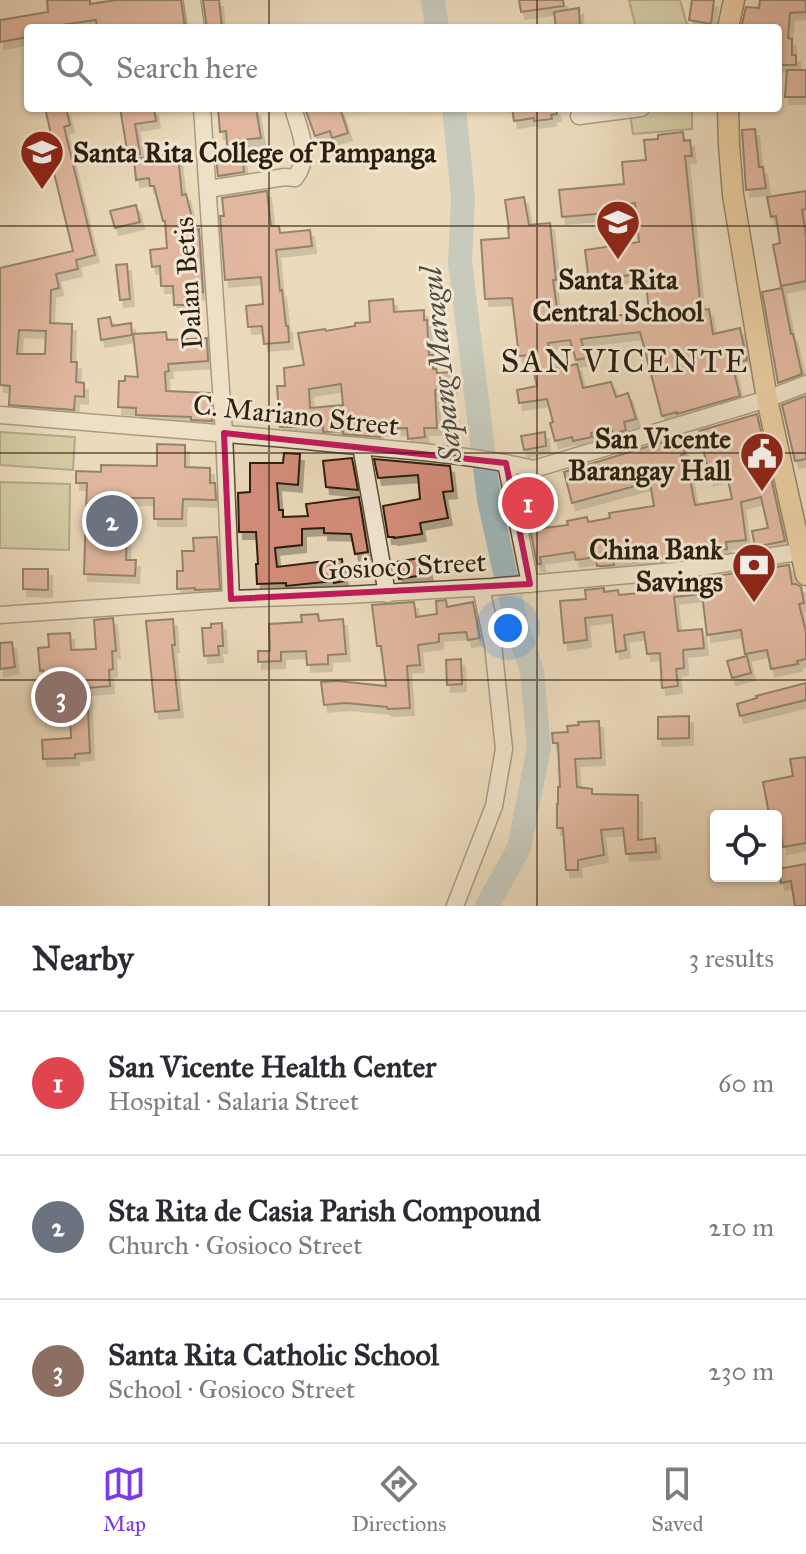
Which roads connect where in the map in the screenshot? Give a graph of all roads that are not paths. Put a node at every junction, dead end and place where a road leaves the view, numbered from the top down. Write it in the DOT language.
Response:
graph roads {
  1 [pos="192,0"];
  2 [pos="734,0"];
  3 [pos="195,24"];
  4 [pos="729,24"];
  5 [pos="202,112"];
  6 [pos="294,112"];
  7 [pos="610,112"];
  8 [pos="728,112"];
  9 [pos="579,116"];
  10 [pos="208,189"];
  11 [pos="806,384"];
  12 [pos="767,399"];
  13 [pos="0,415"];
  14 [pos="224,433"];
  15 [pos="361,446"];
  16 [pos="503,462"];
  17 [pos="804,552"];
  18 [pos="806,575"];
  19 [pos="528,584"];
  20 [pos="486,588"];
  21 [pos="387,594"];
  22 [pos="231,599"];
  23 [pos="0,615"];
  24 [pos="455,906"];
  1 -- 3 [label="street"];
  2 -- 4 [label="main road"];
  5 -- 10 [label="street, Dalan Betis"];
  6 -- 10 [label="street"];
  7 -- 9 [label="street"];
  8 -- 12 [label="main road"];
  10 -- 14 [label="street, Dalan Betis"];
  11 -- 12 [label="street, C. Mariano Street"];
  12 -- 16 [label="street, C. Mariano Street"];
  12 -- 17 [label="main road"];
  13 -- 14 [label="street, C. Mariano Street"];
  14 -- 15 [label="street, C. Mariano Street"];
  14 -- 22 [label="street, Dalan Betis"];
  15 -- 16 [label="street, C. Mariano Street"];
  15 -- 21 [label="street"];
  16 -- 19 [label="street"];
  17 -- 18 [label="main road"];
  17 -- 19 [label="street, Gosioco Street"];
  19 -- 20 [label="street, Gosioco Street"];
  20 -- 21 [label="street, Gosioco Street"];
  20 -- 24 [label="street"];
  21 -- 22 [label="street, Gosioco Street"];
  22 -- 23 [label="street, Gosioco Street"];
}
